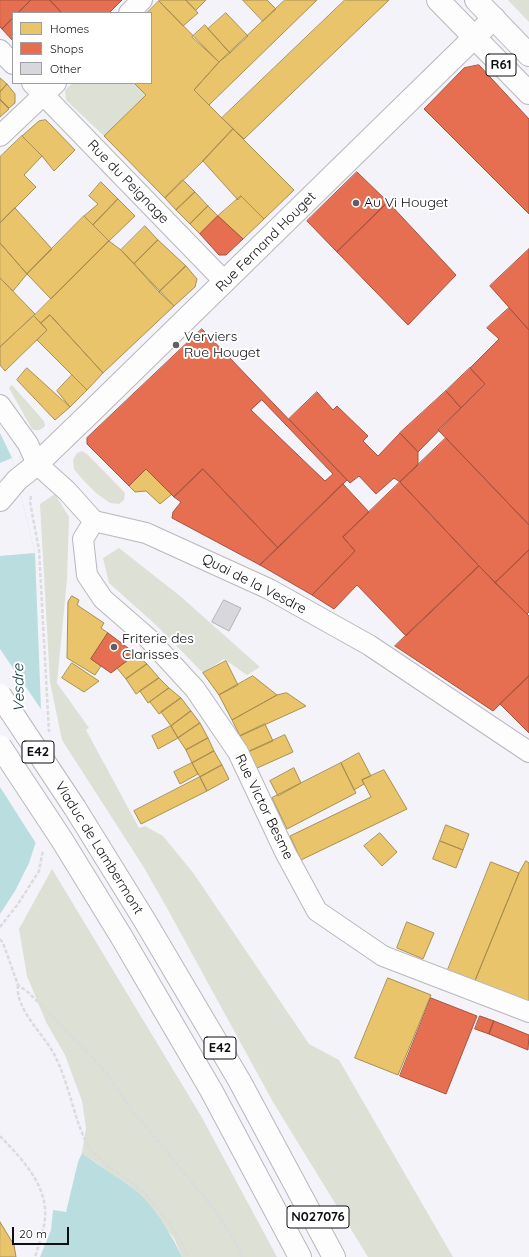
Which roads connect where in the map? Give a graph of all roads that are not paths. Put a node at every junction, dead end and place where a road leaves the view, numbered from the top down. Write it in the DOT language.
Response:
graph roads {
  1 [pos="142,0"];
  2 [pos="438,0"];
  3 [pos="476,0"];
  4 [pos="130,12"];
  5 [pos="494,18"];
  6 [pos="474,37"];
  7 [pos="0,50"];
  8 [pos="529,55"];
  9 [pos="12,63"];
  10 [pos="44,87"];
  11 [pos="529,93"];
  12 [pos="0,136"];
  13 [pos="225,282"];
  14 [pos="0,405"];
  15 [pos="37,464"];
  16 [pos="0,500"];
  17 [pos="94,521"];
  18 [pos="0,695"];
  19 [pos="0,746"];
  20 [pos="529,752"];
  21 [pos="529,1012"];
  22 [pos="291,1177"];
  23 [pos="300,1257"];
  24 [pos="334,1257"];
  25 [pos="345,1257"];
  1 -- 4 [label="street"];
  2 -- 6 [label="main road, R61"];
  3 -- 5 [label="main road, R61"];
  5 -- 6 [label="main road, Rue Fernand Houget"];
  5 -- 8 [label="main road, R61"];
  6 -- 11 [label="main road, R61"];
  6 -- 13 [label="main road, Rue Fernand Houget"];
  7 -- 9 [label="street"];
  10 -- 12 [label="street"];
  10 -- 13 [label="street, Rue du Peignage"];
  13 -- 15 [label="main road, Rue Fernand Houget"];
  14 -- 15 [label="street"];
  15 -- 16 [label="main road, Rue Fernand Houget"];
  15 -- 17 [label="street"];
  17 -- 20 [label="street, Quai de la Vesdre"];
  17 -- 21 [label="street, Rue Victor Besme"];
  18 -- 22 [label="main road, Viaduc de Lambermont / E42, bridge"];
  19 -- 23 [label="main road, Viaduc de Lambermont / E42, bridge"];
  22 -- 24 [label="main road, E42"];
  22 -- 25 [label="main road, N027076"];
}
